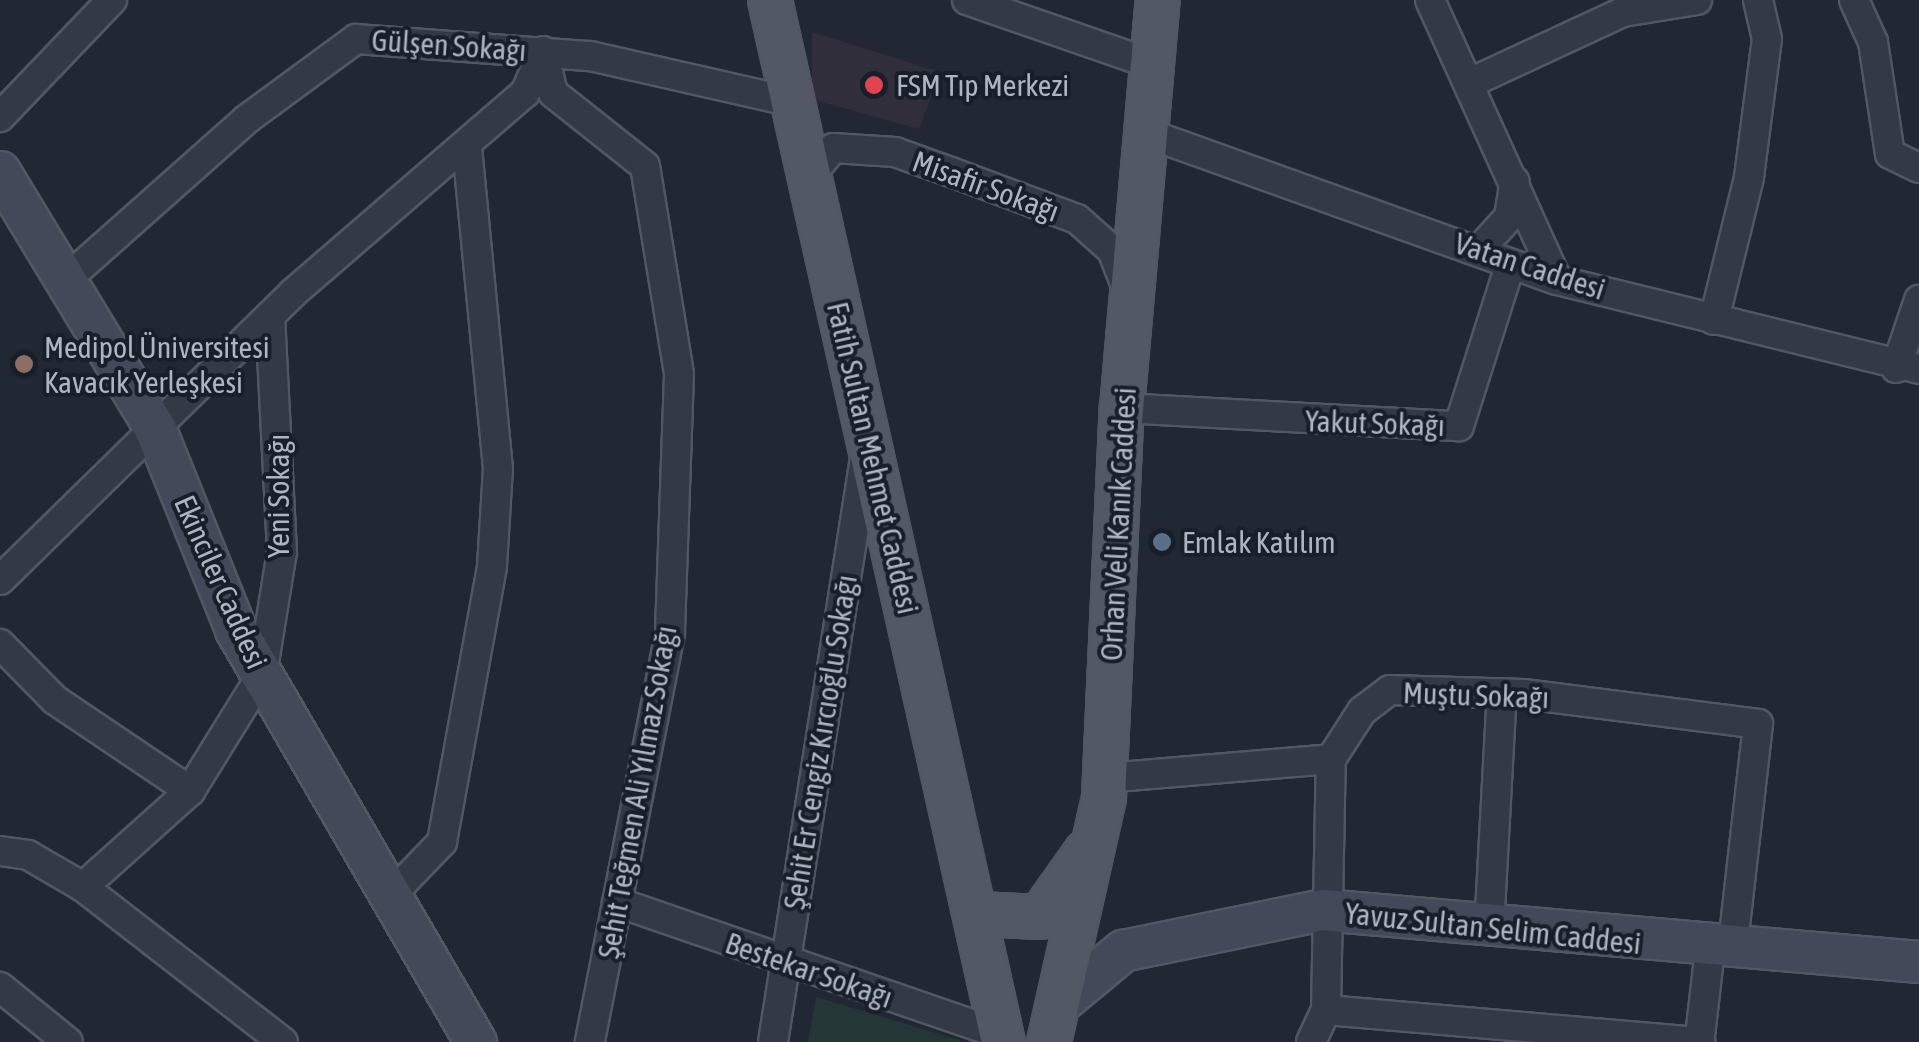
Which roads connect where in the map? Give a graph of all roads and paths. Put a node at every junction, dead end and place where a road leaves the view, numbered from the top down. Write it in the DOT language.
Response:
graph roads {
  1 [pos="112,0"];
  2 [pos="770,0"];
  3 [pos="968,0"];
  4 [pos="1158,0"];
  5 [pos="1430,0"];
  6 [pos="1697,0"];
  7 [pos="1758,0"];
  8 [pos="1854,0"];
  9 [pos="1627,6"];
  10 [pos="544,50"];
  11 [pos="1155,65"];
  12 [pos="1472,82"];
  13 [pos="792,102"];
  14 [pos="0,117"];
  15 [pos="1149,134"];
  16 [pos="467,148"];
  17 [pos="1919,168"];
  18 [pos="0,172"];
  19 [pos="808,178"];
  20 [pos="1515,179"];
  21 [pos="1479,250"];
  22 [pos="1510,265"];
  23 [pos="68,278"];
  24 [pos="1557,280"];
  25 [pos="1919,300"];
  26 [pos="1132,302"];
  27 [pos="270,316"];
  28 [pos="1714,320"];
  29 [pos="1908,368"];
  30 [pos="1122,408"];
  31 [pos="155,428"];
  32 [pos="868,442"];
  33 [pos="0,580"];
  34 [pos="0,644"];
  35 [pos="262,676"];
  36 [pos="1502,693"];
  37 [pos="1331,759"];
  38 [pos="1105,788"];
  39 [pos="190,790"];
  40 [pos="0,851"];
  41 [pos="83,887"];
  42 [pos="390,896"];
  43 [pos="617,902"];
  44 [pos="1323,910"];
  45 [pos="978,914"];
  46 [pos="1080,920"];
  47 [pos="1489,930"];
  48 [pos="1123,951"];
  49 [pos="1721,951"];
  50 [pos="1919,962"];
  51 [pos="786,964"];
  52 [pos="0,987"];
  53 [pos="1064,1000"];
  54 [pos="1326,1010"];
  55 [pos="1002,1038"];
  56 [pos="1700,1039"];
  57 [pos="68,1042"];
  58 [pos="283,1042"];
  59 [pos="476,1042"];
  60 [pos="590,1042"];
  61 [pos="773,1042"];
  62 [pos="1049,1042"];
  63 [pos="1312,1042"];
  1 -- 14 [label="street"];
  2 -- 13 [label="main road, Fatih Sultan Mehmet Caddesi"];
  3 -- 11 [label="street"];
  4 -- 11 [label="main road, Orhan Veli Kanık Caddesi"];
  5 -- 12 [label="street"];
  6 -- 9 [label="street"];
  7 -- 28 [label="street"];
  8 -- 17 [label="street"];
  9 -- 12 [label="street"];
  10 -- 13 [label="street, Gülşen Sokağı"];
  10 -- 16 [label="street"];
  10 -- 23 [label="street, Gülşen Sokağı"];
  10 -- 43 [label="street, Şehit Teğmen Ali Yılmaz Sokağı"];
  11 -- 15 [label="main road, Orhan Veli Kanık Caddesi"];
  12 -- 20 [label="street"];
  13 -- 19 [label="main road, Fatih Sultan Mehmet Caddesi"];
  15 -- 21 [label="street, Vatan Caddesi"];
  15 -- 26 [label="main road, Orhan Veli Kanık Caddesi"];
  16 -- 27 [label="street"];
  16 -- 42 [label="street"];
  18 -- 23 [label="street, Ekinciler Caddesi"];
  19 -- 26 [label="street, Misafir Sokağı"];
  19 -- 32 [label="main road, Fatih Sultan Mehmet Caddesi"];
  20 -- 21 [label="street"];
  20 -- 24 [label="street"];
  21 -- 22 [label="street, Vatan Caddesi"];
  22 -- 24 [label="street, Vatan Caddesi"];
  22 -- 30 [label="street, Yakut Sokağı"];
  23 -- 31 [label="street, Ekinciler Caddesi"];
  24 -- 28 [label="street, Vatan Caddesi"];
  25 -- 29 [label="street"];
  26 -- 30 [label="main road, Orhan Veli Kanık Caddesi"];
  27 -- 31 [label="street"];
  27 -- 35 [label="street, Yeni Sokağı"];
  28 -- 29 [label="street, Vatan Caddesi"];
  30 -- 38 [label="main road, Orhan Veli Kanık Caddesi"];
  31 -- 33 [label="street"];
  31 -- 35 [label="street, Ekinciler Caddesi"];
  32 -- 45 [label="main road, Fatih Sultan Mehmet Caddesi"];
  32 -- 51 [label="street, Şehit Er Cengiz Kırcıoğlu Sokağı"];
  34 -- 39 [label="street"];
  35 -- 39 [label="street"];
  35 -- 42 [label="street, Ekinciler Caddesi"];
  36 -- 37 [label="street, Muştu Sokağı"];
  36 -- 47 [label="street"];
  36 -- 49 [label="street, Muştu Sokağı"];
  37 -- 38 [label="street"];
  37 -- 44 [label="street"];
  38 -- 45 [label="main road"];
  38 -- 46 [label="main road, Orhan Veli Kanık Caddesi"];
  39 -- 41 [label="street"];
  40 -- 41 [label="street"];
  41 -- 58 [label="street"];
  42 -- 59 [label="street, Ekinciler Caddesi"];
  43 -- 51 [label="street, Bestekar Sokağı"];
  43 -- 60 [label="street, Şehit Teğmen Ali Yılmaz Sokağı"];
  44 -- 47 [label="street, Yavuz Sultan Selim Caddesi"];
  44 -- 48 [label="street, Yavuz Sultan Selim Caddesi"];
  44 -- 54 [label="street"];
  45 -- 55 [label="main road, Fatih Sultan Mehmet Caddesi"];
  46 -- 48 [label="street"];
  46 -- 53 [label="main road, Orhan Veli Kanık Caddesi"];
  47 -- 49 [label="street, Yavuz Sultan Selim Caddesi"];
  48 -- 53 [label="street"];
  49 -- 50 [label="street, Yavuz Sultan Selim Caddesi"];
  49 -- 56 [label="street"];
  51 -- 55 [label="street, Bestekar Sokağı"];
  51 -- 61 [label="street, Şehit Er Cengiz Kırcıoğlu Sokağı"];
  52 -- 57 [label="street"];
  53 -- 62 [label="main road, Orhan Veli Kanık Caddesi"];
  54 -- 56 [label="street"];
  54 -- 63 [label="street"];
}
